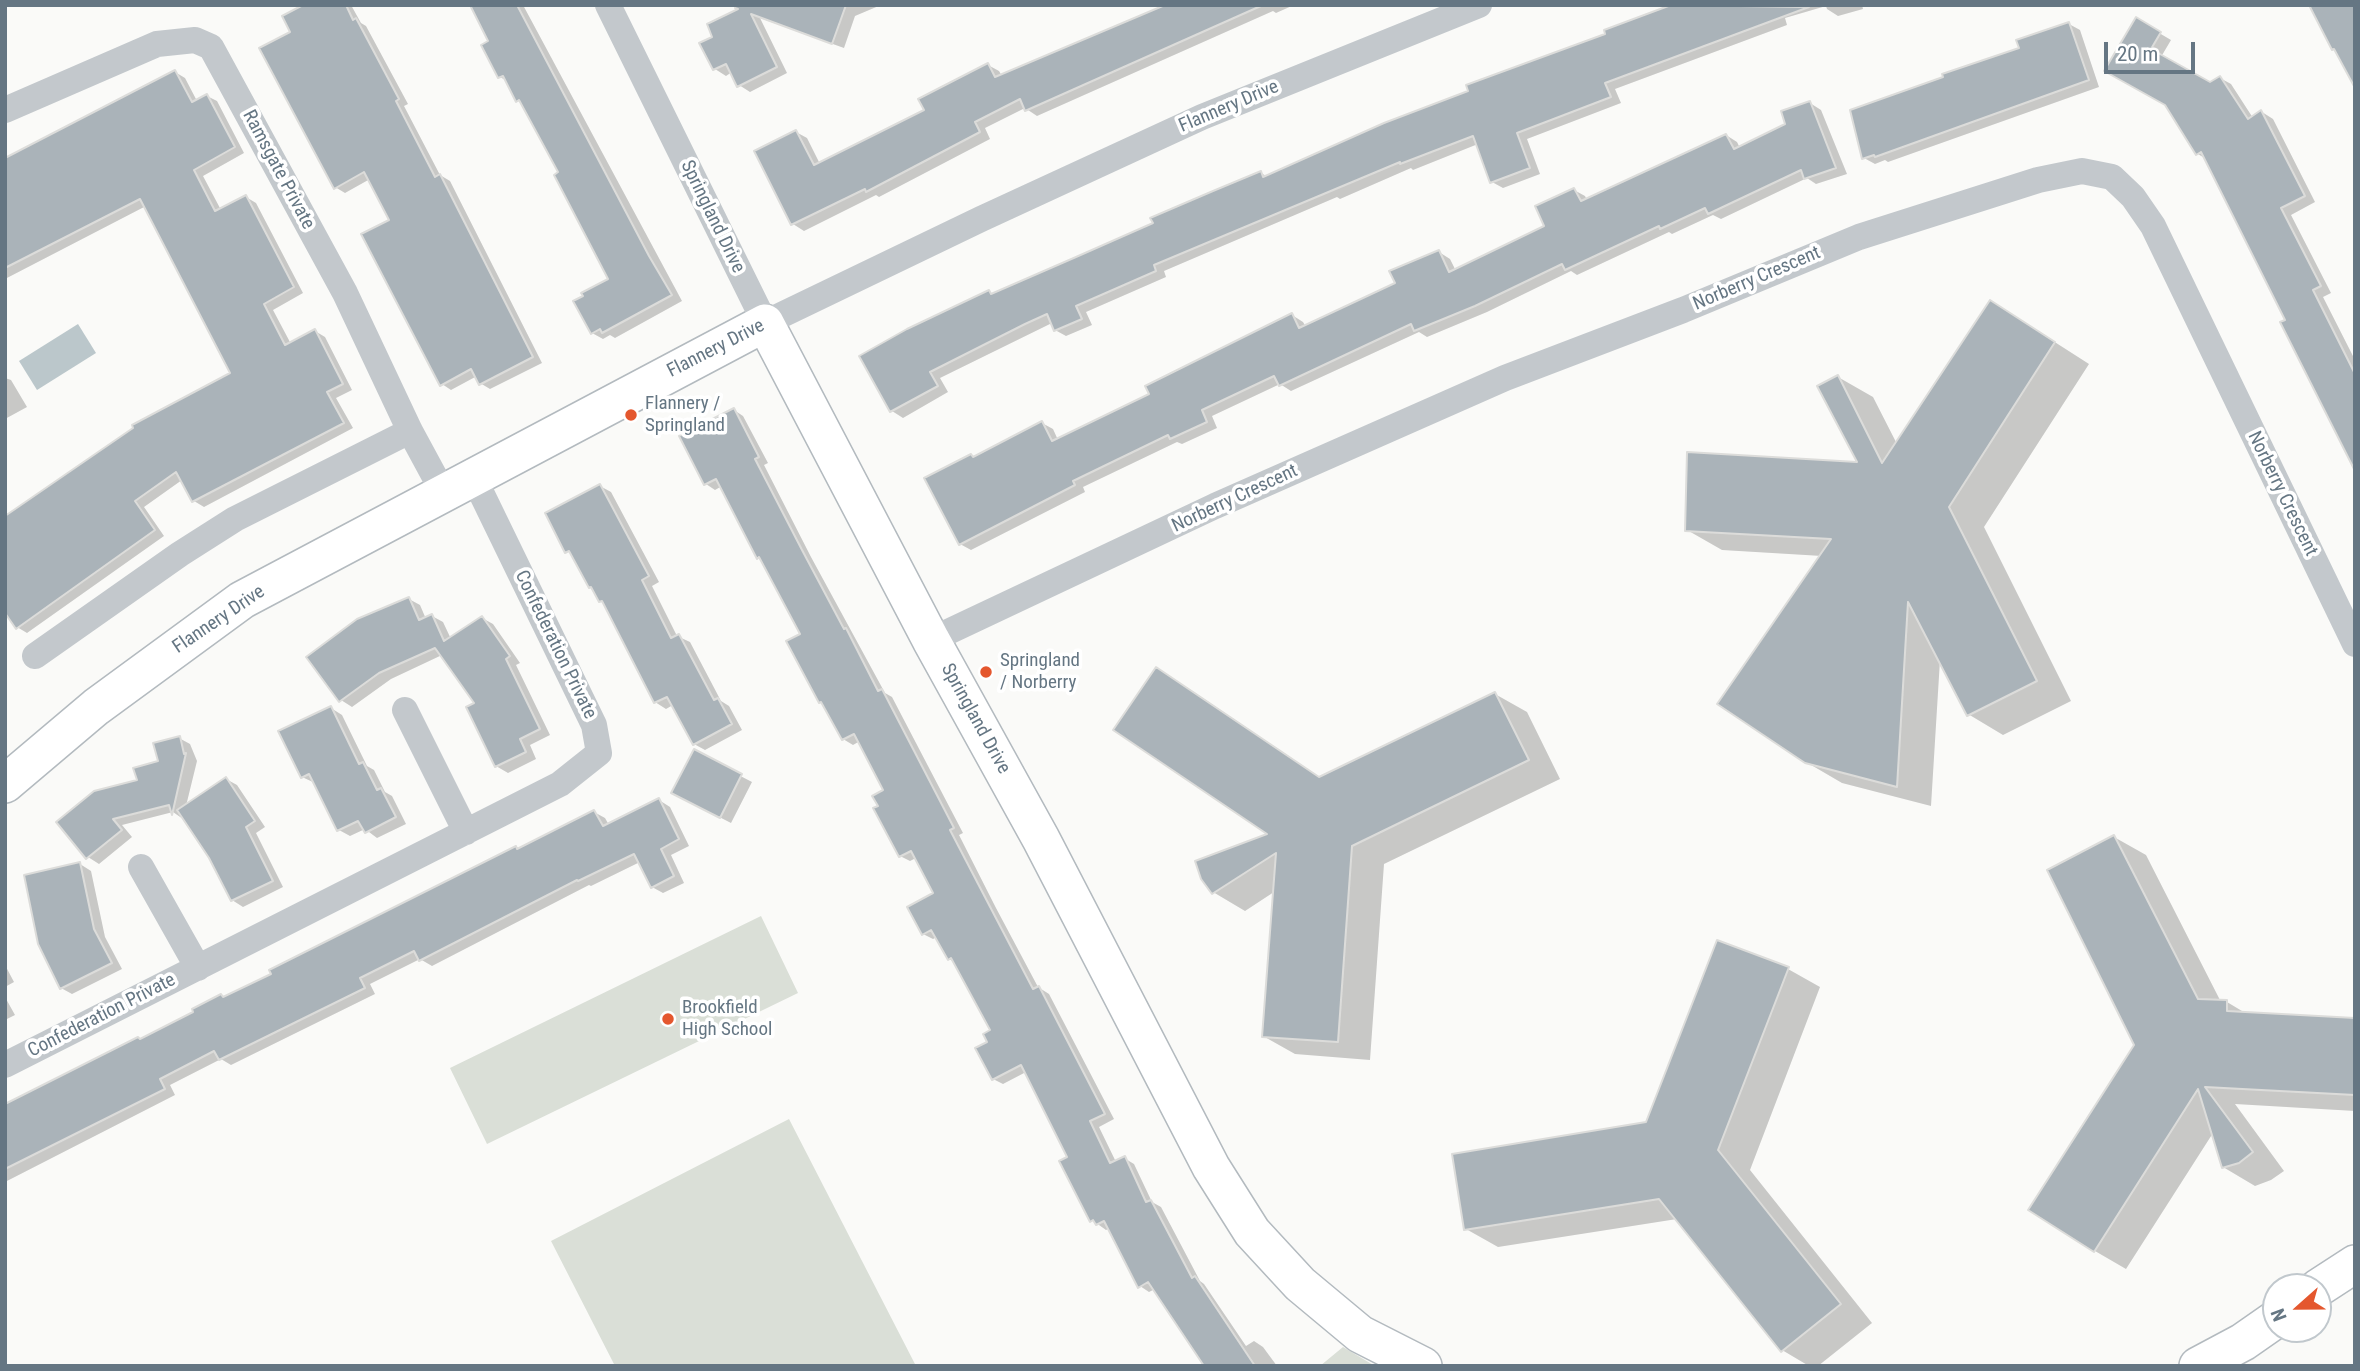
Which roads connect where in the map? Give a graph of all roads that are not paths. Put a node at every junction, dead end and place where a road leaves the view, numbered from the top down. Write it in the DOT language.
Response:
graph roads {
  1 [pos="608,5"];
  2 [pos="1479,5"];
  3 [pos="5,110"];
  4 [pos="765,323"];
  5 [pos="410,431"];
  6 [pos="458,484"];
  7 [pos="931,640"];
  8 [pos="2355,643"];
  9 [pos="35,656"];
  10 [pos="405,710"];
  11 [pos="5,785"];
  12 [pos="466,832"];
  13 [pos="141,867"];
  14 [pos="198,968"];
  15 [pos="5,1065"];
  16 [pos="2355,1265"];
  17 [pos="2332,1279"];
  18 [pos="2262,1328"];
  19 [pos="1423,1366"];
  20 [pos="2198,1366"];
  1 -- 4 [label="street, Springland Drive"];
  2 -- 4 [label="street, Flannery Drive"];
  3 -- 5 [label="street, Ramsgate Private"];
  4 -- 6 [label="street, Flannery Drive"];
  4 -- 7 [label="street, Springland Drive"];
  5 -- 6 [label="street, Ramsgate Private"];
  5 -- 9 [label="street"];
  6 -- 11 [label="street, Flannery Drive"];
  6 -- 12 [label="street, Confederation Private"];
  7 -- 8 [label="street, Norberry Crescent"];
  7 -- 19 [label="street, Springland Drive"];
  10 -- 12 [label="street"];
  12 -- 14 [label="street, Confederation Private"];
  13 -- 14 [label="street, Confederation Private"];
  14 -- 15 [label="street, Confederation Private"];
  16 -- 17 [label="street"];
  18 -- 20 [label="street"];
}
